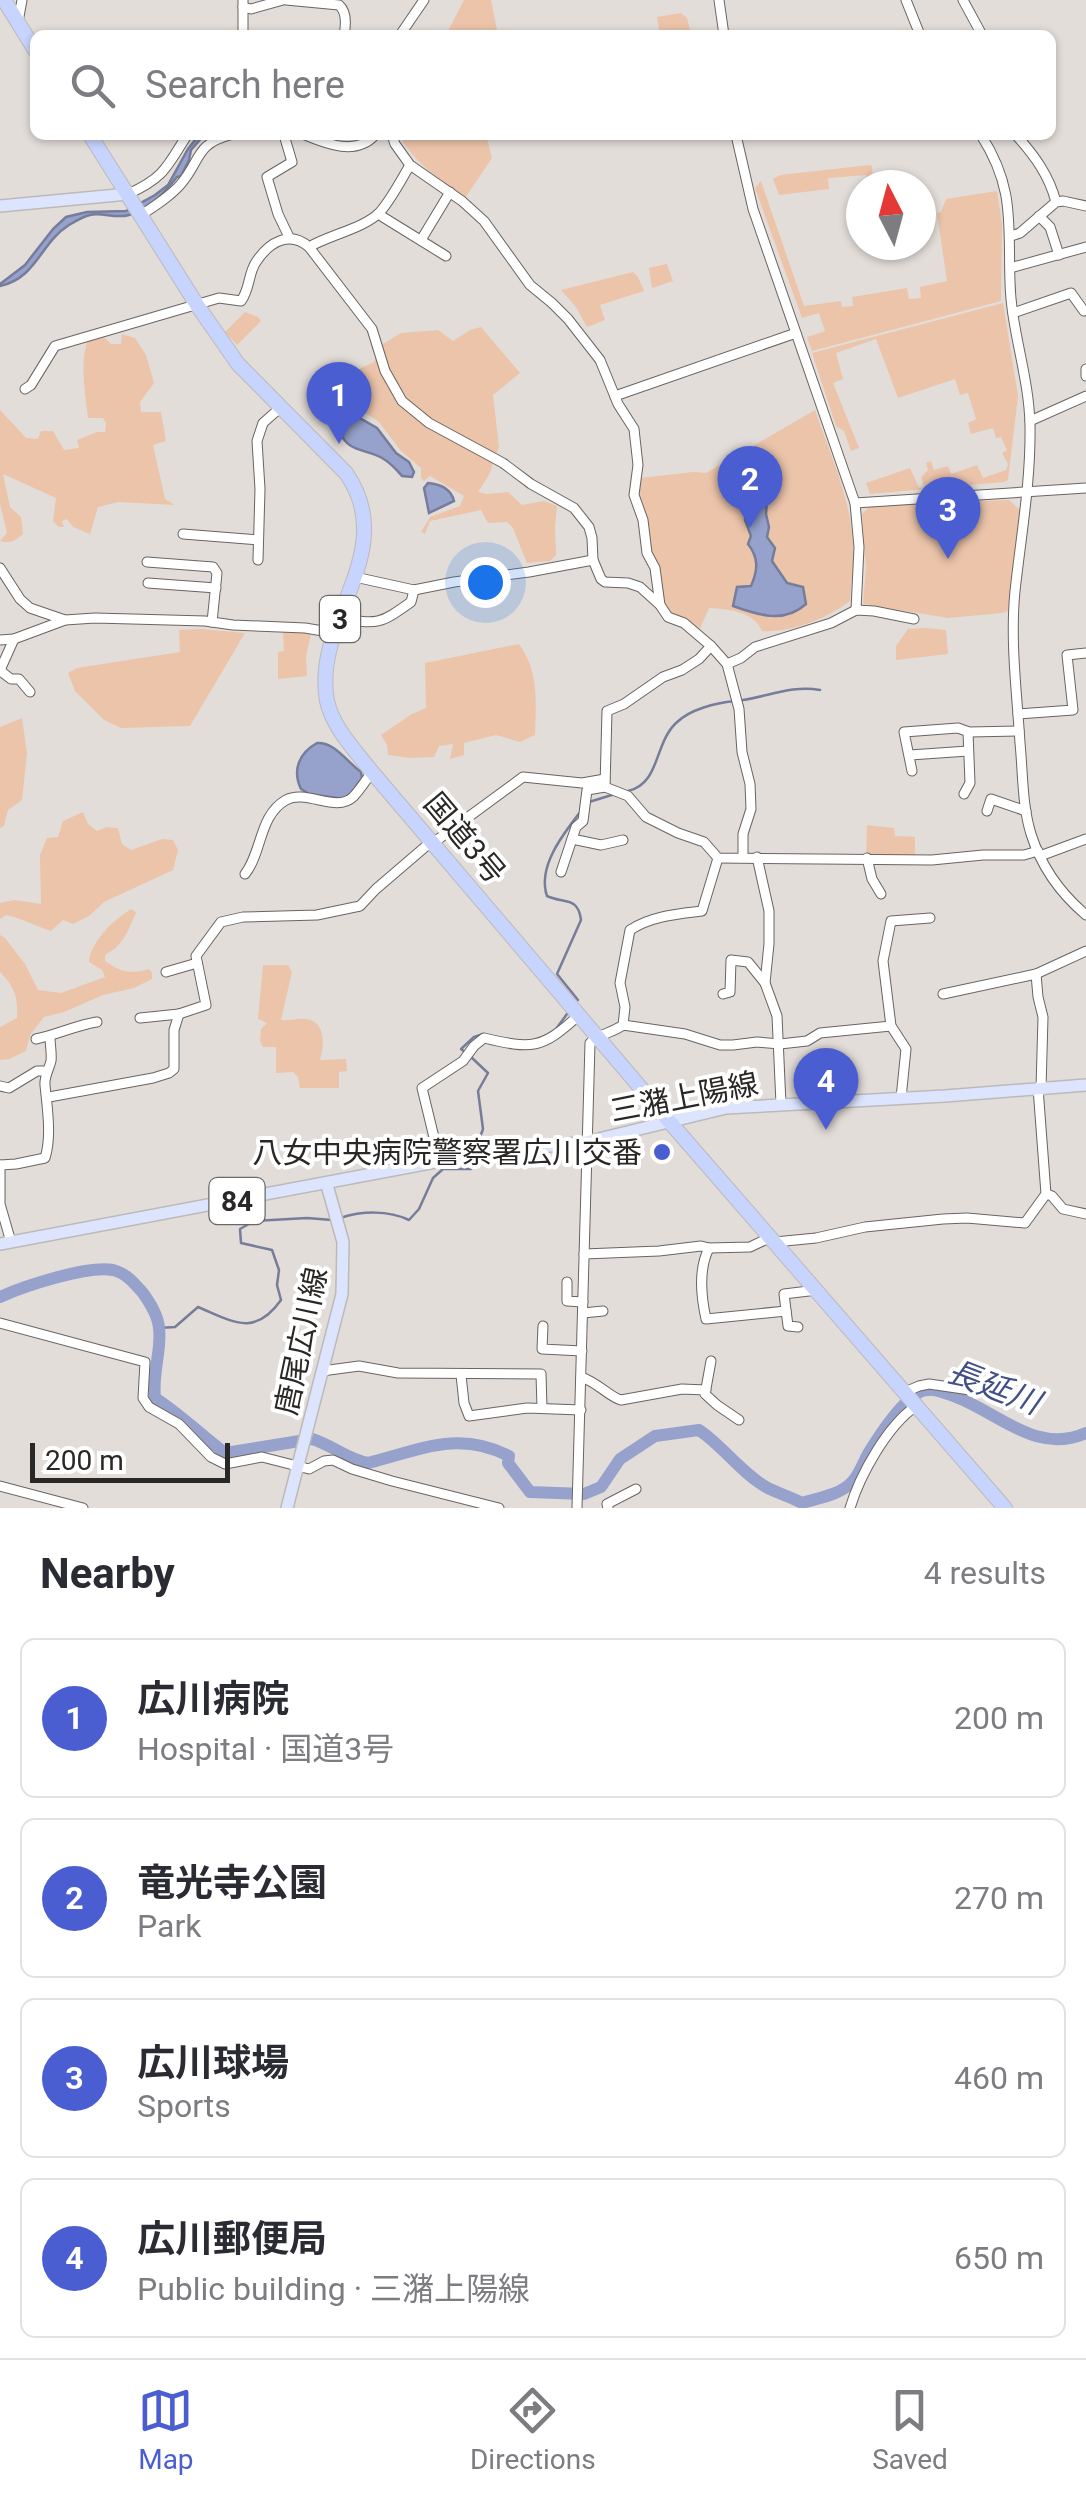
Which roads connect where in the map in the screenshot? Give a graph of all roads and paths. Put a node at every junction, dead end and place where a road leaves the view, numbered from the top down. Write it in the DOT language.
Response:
graph roads {
  1 [pos="4,0"];
  2 [pos="22,0"];
  3 [pos="284,0"];
  4 [pos="424,0"];
  5 [pos="719,0"];
  6 [pos="906,0"];
  7 [pos="963,0"];
  8 [pos="243,4"];
  9 [pos="18,22"];
  10 [pos="242,30"];
  11 [pos="344,30"];
  12 [pos="403,30"];
  13 [pos="723,30"];
  14 [pos="918,30"];
  15 [pos="979,30"];
  16 [pos="30,42"];
  17 [pos="93,140"];
  18 [pos="184,140"];
  19 [pos="214,140"];
  20 [pos="285,140"];
  21 [pos="319,140"];
  22 [pos="371,140"];
  23 [pos="394,140"];
  24 [pos="737,140"];
  25 [pos="985,140"];
  26 [pos="1021,140"];
  27 [pos="410,165"];
  28 [pos="450,192"];
  29 [pos="1056,202"];
  30 [pos="0,206"];
  31 [pos="136,206"];
  32 [pos="1086,206"];
  33 [pos="378,214"];
  34 [pos="1039,216"];
  35 [pos="1011,236"];
  36 [pos="289,237"];
  37 [pos="421,240"];
  38 [pos="310,247"];
  39 [pos="1086,247"];
  40 [pos="446,256"];
  41 [pos="1059,256"];
  42 [pos="1010,268"];
  43 [pos="197,305"];
  44 [pos="1084,312"];
  45 [pos="1013,313"];
  46 [pos="796,333"];
  47 [pos="25,389"];
  48 [pos="615,396"];
  49 [pos="1086,396"];
  50 [pos="280,408"];
  51 [pos="1030,421"];
  52 [pos="1086,488"];
  53 [pos="1027,491"];
  54 [pos="855,503"];
  55 [pos="184,534"];
  56 [pos="258,540"];
  57 [pos="258,560"];
  58 [pos="593,560"];
  59 [pos="147,562"];
  60 [pos="0,568"];
  61 [pos="355,578"];
  62 [pos="148,583"];
  63 [pos="216,588"];
  64 [pos="414,590"];
  65 [pos="660,605"];
  66 [pos="856,610"];
  67 [pos="914,619"];
  68 [pos="66,620"];
  69 [pos="1014,620"];
  70 [pos="998,621"];
  71 [pos="212,622"];
  72 [pos="337,625"];
  73 [pos="14,639"];
  74 [pos="0,640"];
  75 [pos="712,646"];
  76 [pos="1086,653"];
  77 [pos="727,664"];
  78 [pos="30,692"];
  79 [pos="1018,714"];
  80 [pos="1020,731"];
  81 [pos="968,732"];
  82 [pos="968,751"];
  83 [pos="910,755"];
  84 [pos="912,771"];
  85 [pos="372,772"];
  86 [pos="605,783"];
  87 [pos="964,794"];
  88 [pos="987,811"];
  89 [pos="1026,811"];
  90 [pos="572,839"];
  91 [pos="1086,839"];
  92 [pos="623,840"];
  93 [pos="433,842"];
  94 [pos="1039,854"];
  95 [pos="743,857"];
  96 [pos="757,857"];
  97 [pos="718,858"];
  98 [pos="867,858"];
  99 [pos="561,872"];
  100 [pos="244,874"];
  101 [pos="881,894"];
  102 [pos="1086,915"];
  103 [pos="930,918"];
  104 [pos="1086,951"];
  105 [pos="198,963"];
  106 [pos="166,972"];
  107 [pos="1036,974"];
  108 [pos="765,983"];
  109 [pos="723,994"];
  110 [pos="943,994"];
  111 [pos="154,1001"];
  112 [pos="179,1014"];
  113 [pos="578,1015"];
  114 [pos="157,1016"];
  115 [pos="140,1018"];
  116 [pos="97,1022"];
  117 [pos="623,1025"];
  118 [pos="891,1026"];
  119 [pos="50,1037"];
  120 [pos="597,1037"];
  121 [pos="36,1039"];
  122 [pos="780,1044"];
  123 [pos="48,1071"];
  124 [pos="1086,1084"];
  125 [pos="0,1086"];
  126 [pos="1040,1088"];
  127 [pos="49,1097"];
  128 [pos="901,1098"];
  129 [pos="781,1104"];
  130 [pos="668,1120"];
  131 [pos="586,1142"];
  132 [pos="440,1162"];
  133 [pos="0,1165"];
  134 [pos="327,1185"];
  135 [pos="1046,1194"];
  136 [pos="1086,1214"];
  137 [pos="773,1239"];
  138 [pos="6,1244"];
  139 [pos="709,1248"];
  140 [pos="584,1254"];
  141 [pos="568,1282"];
  142 [pos="817,1290"];
  143 [pos="583,1308"];
  144 [pos="603,1311"];
  145 [pos="786,1311"];
  146 [pos="0,1323"];
  147 [pos="543,1326"];
  148 [pos="798,1327"];
  149 [pos="582,1351"];
  150 [pos="711,1360"];
  151 [pos="322,1371"];
  152 [pos="462,1374"];
  153 [pos="582,1377"];
  154 [pos="706,1390"];
  155 [pos="998,1394"];
  156 [pos="910,1399"];
  157 [pos="542,1408"];
  158 [pos="580,1410"];
  159 [pos="739,1420"];
  160 [pos="299,1464"];
  161 [pos="0,1486"];
  162 [pos="636,1489"];
  163 [pos="496,1507"];
  164 [pos="577,1507"];
  165 [pos="84,1508"];
  166 [pos="287,1508"];
  167 [pos="608,1508"];
  168 [pos="850,1508"];
  169 [pos="1005,1508"];
  1 -- 9 [label="highway"];
  2 -- 9 [label="street"];
  3 -- 8 [label="street"];
  3 -- 11 [label="street"];
  4 -- 12 [label="street"];
  5 -- 13 [label="street"];
  6 -- 14 [label="street"];
  7 -- 15 [label="street"];
  8 -- 10 [label="street"];
  9 -- 16 [label="highway"];
  17 -- 31 [label="highway, 国道3号 / 3"];
  18 -- 31 [label="street"];
  19 -- 31 [label="street"];
  20 -- 36 [label="street"];
  21 -- 22 [label="street"];
  23 -- 27 [label="street"];
  24 -- 46 [label="street"];
  25 -- 35 [label="street"];
  26 -- 29 [label="street"];
  27 -- 28 [label="street"];
  27 -- 33 [label="street"];
  28 -- 37 [label="street"];
  28 -- 48 [label="street"];
  29 -- 32 [label="street"];
  29 -- 34 [label="street"];
  30 -- 31 [label="main road"];
  31 -- 43 [label="highway, 国道3号 / 3"];
  33 -- 37 [label="street"];
  33 -- 38 [label="street"];
  34 -- 35 [label="street"];
  34 -- 41 [label="street"];
  35 -- 42 [label="street"];
  36 -- 38 [label="street"];
  36 -- 43 [label="street"];
  37 -- 40 [label="street"];
  38 -- 58 [label="street"];
  39 -- 41 [label="street"];
  41 -- 42 [label="street"];
  42 -- 45 [label="street"];
  43 -- 47 [label="street"];
  43 -- 50 [label="highway, 国道3号 / 3"];
  44 -- 45 [label="street"];
  45 -- 51 [label="street"];
  46 -- 48 [label="street"];
  46 -- 54 [label="street"];
  48 -- 65 [label="street"];
  49 -- 51 [label="street"];
  50 -- 56 [label="street"];
  50 -- 61 [label="highway, 国道3号 / 3"];
  51 -- 53 [label="street"];
  52 -- 53 [label="street"];
  53 -- 54 [label="street"];
  53 -- 69 [label="street"];
  54 -- 66 [label="street"];
  55 -- 56 [label="street"];
  56 -- 57 [label="street"];
  58 -- 64 [label="street"];
  58 -- 65 [label="street"];
  59 -- 63 [label="street"];
  60 -- 68 [label="street"];
  61 -- 64 [label="street"];
  61 -- 72 [label="highway, 国道3号 / 3"];
  62 -- 63 [label="street"];
  63 -- 71 [label="street"];
  64 -- 72 [label="street"];
  65 -- 75 [label="street"];
  66 -- 67 [label="street"];
  66 -- 77 [label="street"];
  68 -- 71 [label="street"];
  68 -- 73 [label="street"];
  69 -- 70 [label="street"];
  69 -- 79 [label="street"];
  71 -- 72 [label="street"];
  72 -- 85 [label="highway, 国道3号 / 3"];
  73 -- 74 [label="street"];
  73 -- 78 [label="street"];
  75 -- 77 [label="street"];
  75 -- 86 [label="street"];
  76 -- 79 [label="street"];
  77 -- 95 [label="street"];
  79 -- 80 [label="street"];
  80 -- 81 [label="street"];
  80 -- 89 [label="street"];
  81 -- 82 [label="street"];
  81 -- 83 [label="street"];
  82 -- 83 [label="street"];
  82 -- 87 [label="street"];
  83 -- 84 [label="street"];
  85 -- 93 [label="highway, 国道3号 / 3"];
  85 -- 100 [label="street"];
  86 -- 90 [label="street"];
  86 -- 93 [label="street"];
  86 -- 97 [label="street"];
  88 -- 89 [label="street"];
  89 -- 94 [label="street"];
  90 -- 92 [label="street"];
  90 -- 99 [label="street"];
  91 -- 94 [label="street"];
  93 -- 105 [label="street"];
  93 -- 113 [label="highway, 国道3号 / 3"];
  94 -- 98 [label="street"];
  94 -- 102 [label="street"];
  95 -- 96 [label="street"];
  95 -- 97 [label="street"];
  96 -- 98 [label="street"];
  96 -- 108 [label="street"];
  97 -- 117 [label="street"];
  98 -- 101 [label="street"];
  103 -- 118 [label="street"];
  104 -- 107 [label="street"];
  105 -- 106 [label="street"];
  105 -- 112 [label="street"];
  107 -- 110 [label="street"];
  107 -- 126 [label="street"];
  108 -- 109 [label="street"];
  108 -- 122 [label="street"];
  111 -- 114 [label="street"];
  112 -- 114 [label="street"];
  112 -- 127 [label="street"];
  113 -- 120 [label="highway, 国道3号 / 3"];
  113 -- 132 [label="street"];
  114 -- 115 [label="street"];
  116 -- 119 [label="street"];
  117 -- 120 [label="street"];
  117 -- 122 [label="street"];
  118 -- 122 [label="street"];
  118 -- 128 [label="street"];
  119 -- 121 [label="street"];
  119 -- 123 [label="street"];
  120 -- 130 [label="highway, 国道3号 / 3"];
  120 -- 131 [label="street"];
  122 -- 129 [label="street"];
  123 -- 125 [label="street"];
  123 -- 127 [label="street"];
  124 -- 126 [label="main road, 三潴上陽線 / 84"];
  126 -- 128 [label="main road, 三潴上陽線 / 84"];
  126 -- 135 [label="street"];
  127 -- 133 [label="street"];
  128 -- 129 [label="main road, 三潴上陽線 / 84"];
  129 -- 130 [label="main road, 三潴上陽線 / 84"];
  130 -- 131 [label="main road, 三潴上陽線 / 84"];
  130 -- 137 [label="highway, 国道3号 / 3"];
  131 -- 132 [label="main road, 三潴上陽線 / 84"];
  131 -- 140 [label="street"];
  132 -- 134 [label="main road, 三潴上陽線 / 84"];
  133 -- 138 [label="street"];
  134 -- 138 [label="main road, 三潴上陽線 / 84"];
  134 -- 151 [label="main road, 唐尾広川線"];
  135 -- 136 [label="street"];
  135 -- 137 [label="street"];
  137 -- 139 [label="street"];
  137 -- 142 [label="highway, 国道3号 / 3"];
  139 -- 140 [label="street"];
  139 -- 145 [label="street"];
  140 -- 143 [label="street"];
  141 -- 143 [label="street"];
  142 -- 145 [label="street"];
  142 -- 156 [label="highway, 国道3号 / 3"];
  143 -- 144 [label="street"];
  143 -- 149 [label="street"];
  145 -- 148 [label="street"];
  146 -- 160 [label="street"];
  147 -- 149 [label="street"];
  149 -- 153 [label="street"];
  150 -- 154 [label="street"];
  151 -- 152 [label="street"];
  151 -- 160 [label="main road, 唐尾広川線"];
  152 -- 157 [label="street"];
  152 -- 157 [label="street"];
  153 -- 154 [label="street"];
  153 -- 158 [label="street"];
  154 -- 159 [label="street"];
  155 -- 156 [label="street"];
  156 -- 168 [label="street"];
  156 -- 169 [label="highway, 国道3号 / 3"];
  157 -- 158 [label="street"];
  158 -- 164 [label="street"];
  160 -- 163 [label="street"];
  160 -- 166 [label="main road, 唐尾広川線"];
  161 -- 165 [label="street"];
  162 -- 167 [label="street"];
}
